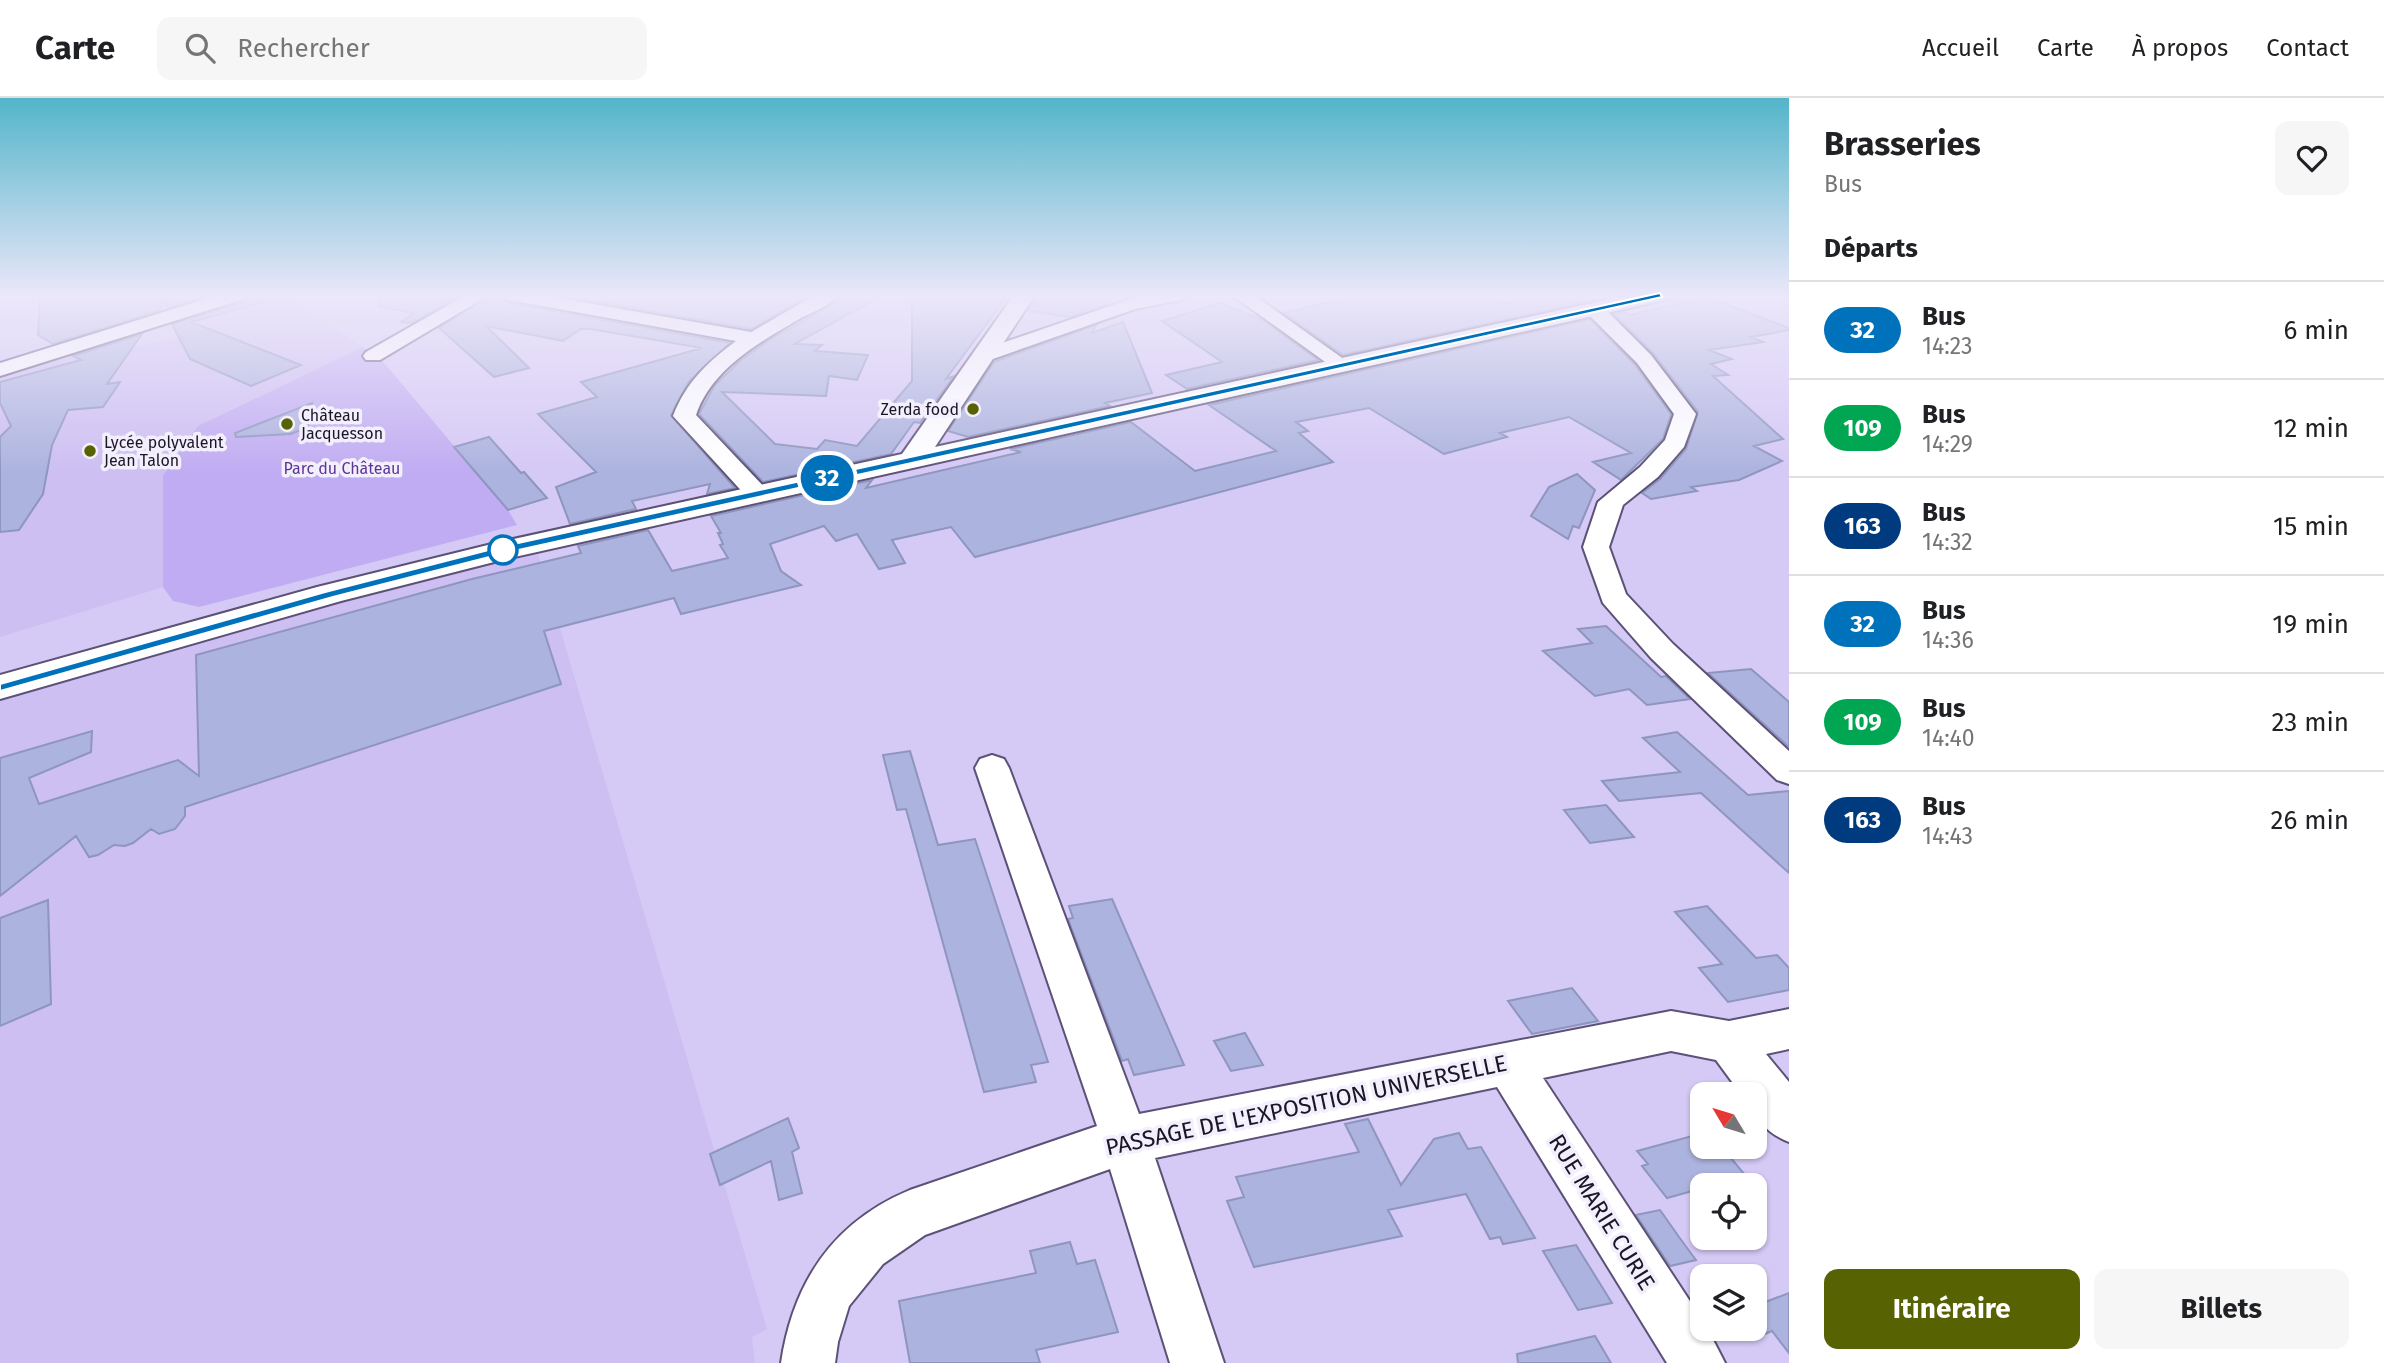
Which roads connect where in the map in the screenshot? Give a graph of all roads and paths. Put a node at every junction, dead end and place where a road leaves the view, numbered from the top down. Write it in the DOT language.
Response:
graph roads {
  1 [pos="51,354"];
  2 [pos="376,354"];
  3 [pos="731,354"];
  4 [pos="989,354"];
  5 [pos="1326,354"];
  6 [pos="1392,354"];
  7 [pos="1639,354"];
  8 [pos="373,356"];
  9 [pos="983,356"];
  10 [pos="1342,365"];
  11 [pos="0,370"];
  12 [pos="912,460"];
  13 [pos="756,492"];
  14 [pos="0,687"];
  15 [pos="992,768"];
  16 [pos="1789,770"];
  17 [pos="1789,1029"];
  18 [pos="1729,1042"];
  19 [pos="1507,1062"];
  20 [pos="1789,1119"];
  21 [pos="1125,1140"];
  22 [pos="808,1363"];
  23 [pos="1197,1363"];
  24 [pos="1698,1363"];
  1 -- 11 [label="street"];
  2 -- 8 [label="street"];
  3 -- 13 [label="street"];
  4 -- 9 [label="street"];
  5 -- 10 [label="street"];
  6 -- 10 [label="main road"];
  7 -- 16 [label="street"];
  9 -- 12 [label="main road"];
  10 -- 12 [label="main road"];
  12 -- 13 [label="main road"];
  13 -- 14 [label="main road"];
  15 -- 21 [label="street"];
  17 -- 18 [label="street"];
  18 -- 19 [label="street, PASSAGE DE L'EXPOSITION UNIVERSELLE"];
  18 -- 20 [label="street"];
  19 -- 21 [label="street, PASSAGE DE L'EXPOSITION UNIVERSELLE"];
  19 -- 24 [label="street, RUE MARIE CURIE"];
  21 -- 22 [label="street, PASSAGE DE L'EXPOSITION UNIVERSELLE"];
  21 -- 23 [label="street"];
}
